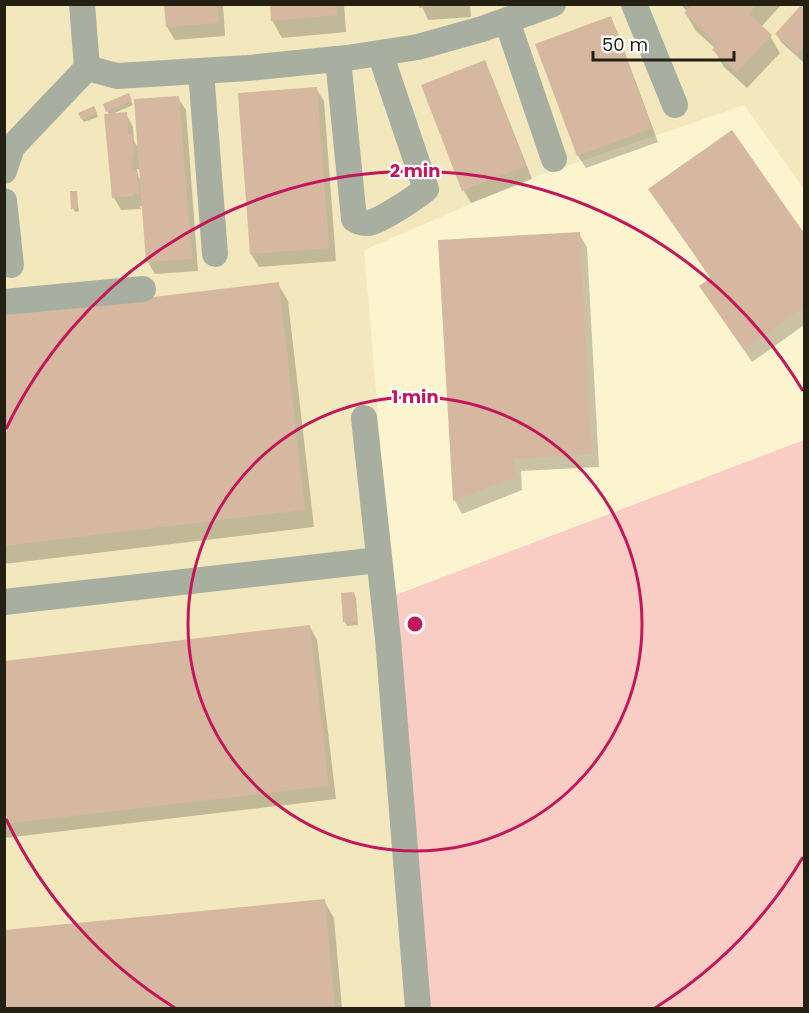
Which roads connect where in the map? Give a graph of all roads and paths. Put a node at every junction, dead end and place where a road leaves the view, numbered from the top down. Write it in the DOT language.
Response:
graph roads {
  1 [pos="82,4"];
  2 [pos="553,4"];
  3 [pos="634,4"];
  4 [pos="507,21"];
  5 [pos="380,53"];
  6 [pos="338,59"];
  7 [pos="87,68"];
  8 [pos="201,71"];
  9 [pos="675,105"];
  10 [pos="554,159"];
  11 [pos="4,171"];
  12 [pos="4,201"];
  13 [pos="215,254"];
  14 [pos="11,265"];
  15 [pos="143,289"];
  16 [pos="4,302"];
  17 [pos="364,418"];
  18 [pos="379,560"];
  19 [pos="4,602"];
  20 [pos="418,1008"];
  1 -- 7 [label="street"];
  2 -- 4 [label="street"];
  3 -- 9 [label="street"];
  4 -- 5 [label="street"];
  4 -- 10 [label="street"];
  5 -- 6 [label="street"];
  5 -- 6 [label="street"];
  6 -- 8 [label="street"];
  7 -- 8 [label="street"];
  7 -- 11 [label="street"];
  8 -- 13 [label="street"];
  12 -- 14 [label="street"];
  15 -- 16 [label="street"];
  17 -- 18 [label="street"];
  18 -- 19 [label="street"];
  18 -- 20 [label="street"];
}
